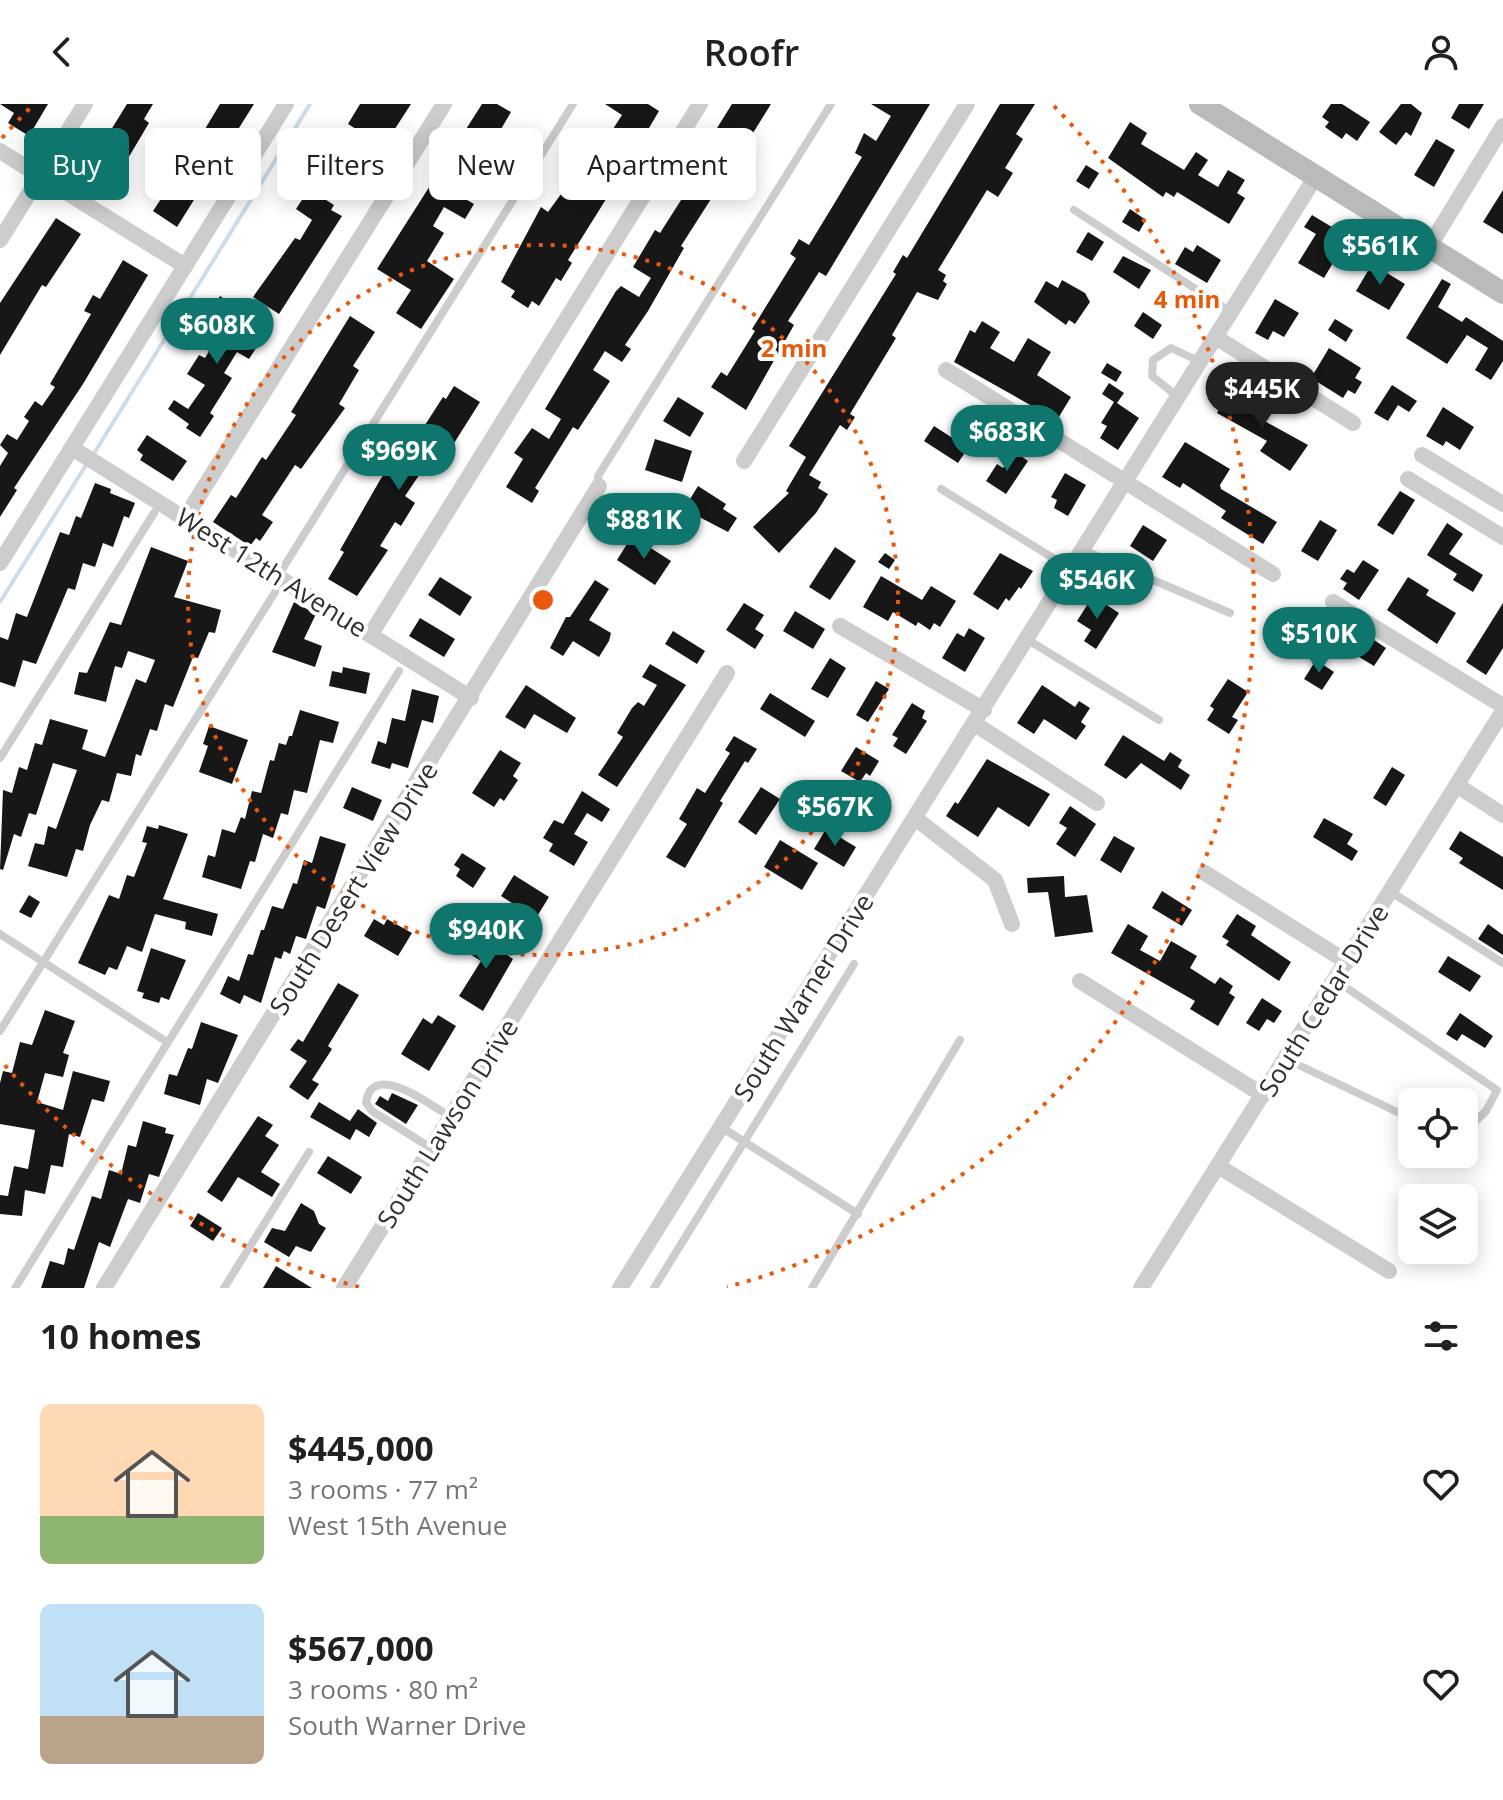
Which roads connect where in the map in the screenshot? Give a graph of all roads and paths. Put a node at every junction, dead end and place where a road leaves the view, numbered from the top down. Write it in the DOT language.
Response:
graph roads {
  1 [pos="85,104"];
  2 [pos="286,104"];
  3 [pos="444,104"];
  4 [pos="573,104"];
  5 [pos="700,104"];
  6 [pos="831,104"];
  7 [pos="967,104"];
  8 [pos="1200,104"];
  9 [pos="1503,126"];
  10 [pos="70,128"];
  11 [pos="0,151"];
  12 [pos="24,166"];
  13 [pos="1316,176"];
  14 [pos="25,200"];
  15 [pos="79,200"];
  16 [pos="1074,210"];
  17 [pos="0,240"];
  18 [pos="1429,247"];
  19 [pos="185,266"];
  20 [pos="1503,293"];
  21 [pos="1232,312"];
  22 [pos="1217,338"];
  23 [pos="1201,362"];
  24 [pos="946,370"];
  25 [pos="1179,398"];
  26 [pos="1353,423"];
  27 [pos="1422,455"];
  28 [pos="84,456"];
  29 [pos="744,461"];
  30 [pos="1408,479"];
  31 [pos="1125,483"];
  32 [pos="599,486"];
  33 [pos="941,489"];
  34 [pos="1503,504"];
  35 [pos="154,513"];
  36 [pos="185,518"];
  37 [pos="1503,537"];
  38 [pos="1083,550"];
  39 [pos="0,563"];
  40 [pos="1071,569"];
  41 [pos="1273,574"];
  42 [pos="278,582"];
  43 [pos="1333,602"];
  44 [pos="1230,613"];
  45 [pos="840,626"];
  46 [pos="371,634"];
  47 [pos="1028,640"];
  48 [pos="399,671"];
  49 [pos="727,673"];
  50 [pos="471,698"];
  51 [pos="1503,709"];
  52 [pos="979,717"];
  53 [pos="1159,720"];
  54 [pos="0,758"];
  55 [pos="1458,786"];
  56 [pos="1097,803"];
  57 [pos="1503,815"];
  58 [pos="915,818"];
  59 [pos="1205,873"];
  60 [pos="1391,892"];
  61 [pos="1012,924"];
  62 [pos="0,934"];
  63 [pos="44,961"];
  64 [pos="1347,962"];
  65 [pos="1503,963"];
  66 [pos="854,964"];
  67 [pos="1335,980"];
  68 [pos="1080,981"];
  69 [pos="0,1031"];
  70 [pos="960,1040"];
  71 [pos="167,1042"];
  72 [pos="1286,1059"];
  73 [pos="1263,1095"];
  74 [pos="1398,1112"];
  75 [pos="450,1117"];
  76 [pos="1478,1119"];
  77 [pos="721,1127"];
  78 [pos="745,1142"];
  79 [pos="431,1148"];
  80 [pos="309,1152"];
  81 [pos="1218,1166"];
  82 [pos="858,1214"];
  83 [pos="1389,1271"];
  84 [pos="15,1288"];
  85 [pos="104,1288"];
  86 [pos="224,1288"];
  87 [pos="344,1288"];
  88 [pos="620,1288"];
  89 [pos="654,1288"];
  90 [pos="812,1288"];
  91 [pos="1141,1288"];
  1 -- 10 [label="street"];
  2 -- 19 [label="street"];
  3 -- 36 [label="street"];
  4 -- 42 [label="lane"];
  5 -- 46 [label="street"];
  6 -- 32 [label="lane"];
  7 -- 29 [label="street"];
  8 -- 13 [label="street"];
  9 -- 18 [label="street"];
  11 -- 12 [label="street"];
  13 -- 18 [label="street"];
  13 -- 21 [label="street, South Warner Drive"];
  14 -- 17 [label="street"];
  15 -- 19 [label="street"];
  16 -- 21 [label="lane"];
  18 -- 20 [label="street"];
  19 -- 28 [label="street"];
  21 -- 22 [label="street, South Warner Drive"];
  22 -- 23 [label="street, South Warner Drive"];
  22 -- 26 [label="street"];
  23 -- 25 [label="street, South Warner Drive"];
  23 -- 25 [label="lane"];
  24 -- 31 [label="street"];
  25 -- 31 [label="street, South Warner Drive"];
  27 -- 34 [label="street"];
  28 -- 36 [label="street, West 12th Avenue"];
  28 -- 39 [label="street"];
  30 -- 37 [label="street"];
  31 -- 38 [label="street, South Warner Drive"];
  31 -- 41 [label="street"];
  32 -- 50 [label="street, South Desert View Drive"];
  33 -- 40 [label="lane"];
  35 -- 54 [label="lane"];
  36 -- 42 [label="street, West 12th Avenue"];
  38 -- 40 [label="street, South Warner Drive"];
  38 -- 44 [label="lane"];
  40 -- 47 [label="street, South Warner Drive"];
  42 -- 46 [label="street, West 12th Avenue"];
  42 -- 63 [label="lane"];
  43 -- 51 [label="street"];
  45 -- 52 [label="street"];
  46 -- 50 [label="street, West 12th Avenue"];
  47 -- 52 [label="street, South Warner Drive"];
  47 -- 53 [label="lane"];
  48 -- 71 [label="lane"];
  49 -- 75 [label="street, South Lawson Drive"];
  50 -- 85 [label="street, South Desert View Drive"];
  51 -- 55 [label="street, South Cedar Drive"];
  52 -- 56 [label="street"];
  52 -- 58 [label="street, South Warner Drive"];
  55 -- 57 [label="street"];
  55 -- 60 [label="street, South Cedar Drive"];
  58 -- 61 [label="street"];
  58 -- 77 [label="street, South Warner Drive"];
  59 -- 64 [label="street"];
  60 -- 64 [label="street, South Cedar Drive"];
  60 -- 65 [label="lane"];
  62 -- 63 [label="lane"];
  63 -- 69 [label="lane"];
  63 -- 71 [label="lane"];
  64 -- 67 [label="street, South Cedar Drive"];
  66 -- 78 [label="lane"];
  67 -- 72 [label="street, South Cedar Drive"];
  67 -- 76 [label="lane"];
  68 -- 73 [label="street"];
  70 -- 82 [label="lane"];
  71 -- 84 [label="lane"];
  72 -- 73 [label="street, South Cedar Drive"];
  72 -- 74 [label="lane"];
  73 -- 81 [label="street, South Cedar Drive"];
  75 -- 79 [label="street, South Lawson Drive"];
  75 -- 79 [label="lane"];
  77 -- 78 [label="lane"];
  77 -- 88 [label="street, South Warner Drive"];
  78 -- 82 [label="lane"];
  78 -- 89 [label="lane"];
  79 -- 87 [label="street, South Lawson Drive"];
  80 -- 86 [label="lane"];
  81 -- 83 [label="street"];
  81 -- 91 [label="street, South Cedar Drive"];
  82 -- 90 [label="lane"];
}
